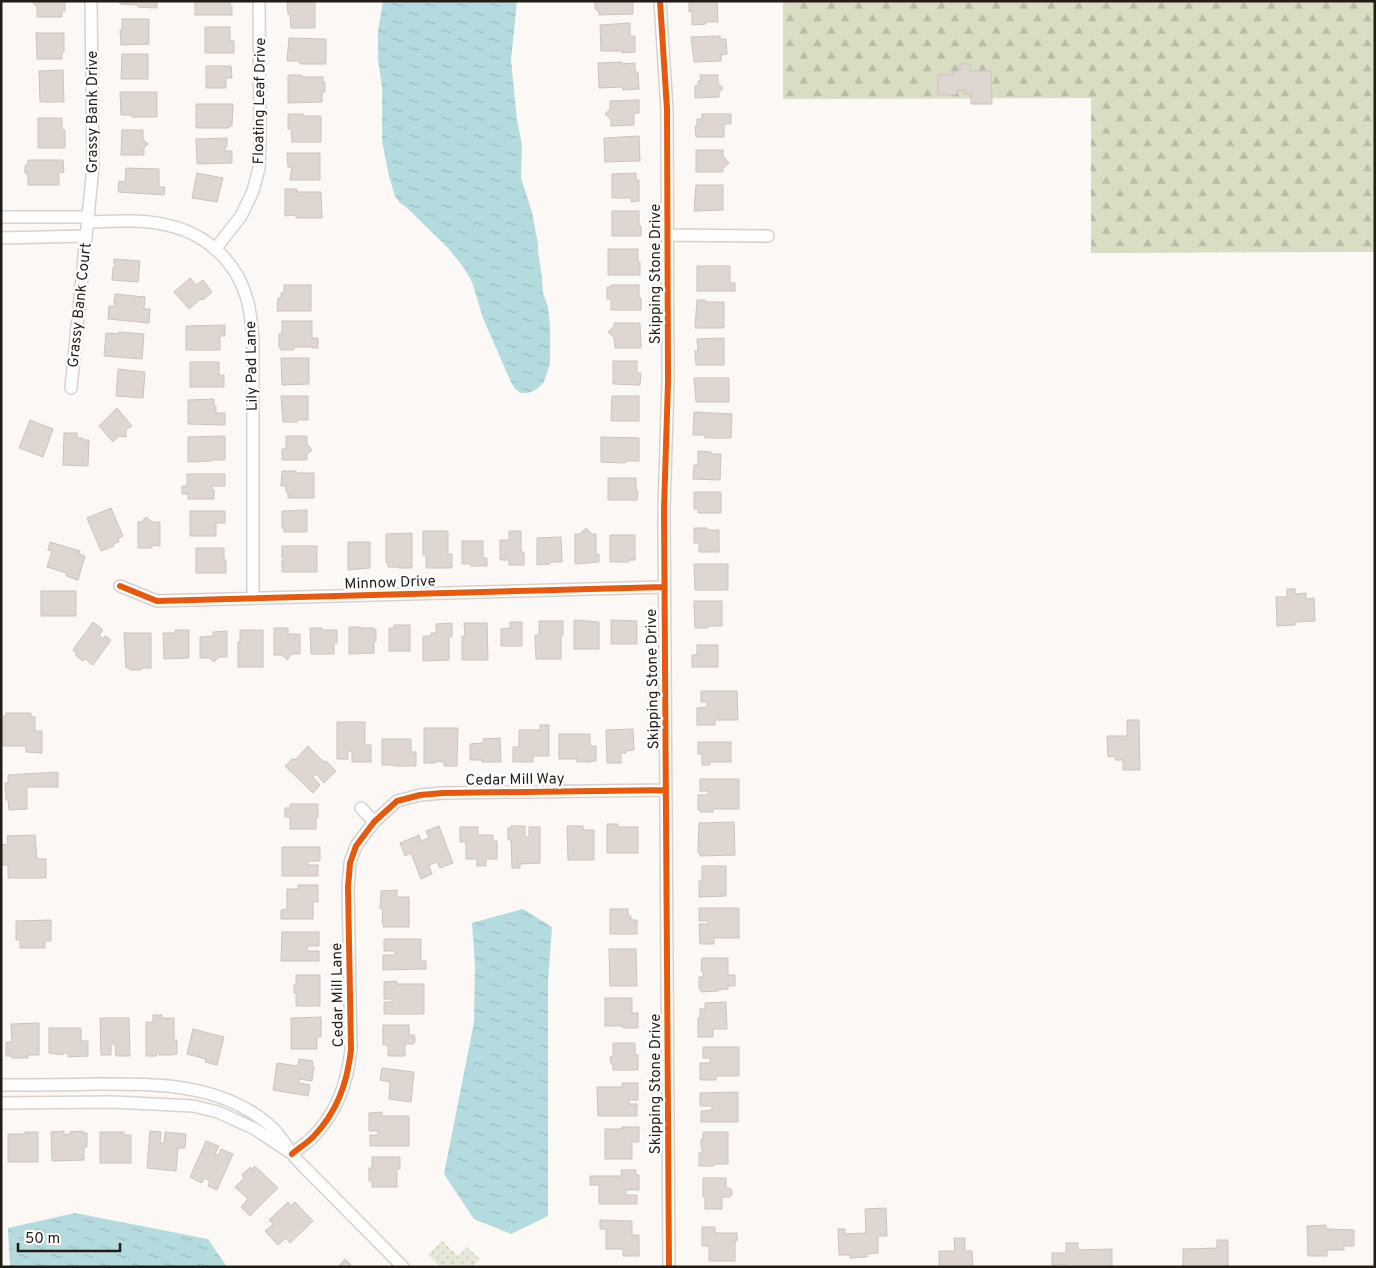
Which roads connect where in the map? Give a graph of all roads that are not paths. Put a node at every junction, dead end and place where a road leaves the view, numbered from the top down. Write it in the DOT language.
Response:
graph roads {
  1 [pos="91,1"];
  2 [pos="259,1"];
  3 [pos="660,1"];
  4 [pos="1,217"];
  5 [pos="88,220"];
  6 [pos="667,235"];
  7 [pos="86,236"];
  8 [pos="768,236"];
  9 [pos="1,238"];
  10 [pos="216,248"];
  11 [pos="71,388"];
  12 [pos="120,586"];
  13 [pos="664,587"];
  14 [pos="253,598"];
  15 [pos="666,790"];
  16 [pos="361,808"];
  17 [pos="374,822"];
  18 [pos="1,1085"];
  19 [pos="48,1085"];
  20 [pos="1,1103"];
  21 [pos="48,1103"];
  22 [pos="292,1154"];
  23 [pos="403,1267"];
  24 [pos="669,1267"];
  1 -- 5 [label="street, Grassy Bank Drive"];
  2 -- 10 [label="street, Floating Leaf Drive"];
  3 -- 6 [label="street, Skipping Stone Drive"];
  4 -- 5 [label="street, Lily Pad Lane"];
  5 -- 7 [label="street, Grassy Bank Court"];
  5 -- 10 [label="street, Lily Pad Lane"];
  6 -- 8 [label="street"];
  6 -- 13 [label="street, Skipping Stone Drive"];
  7 -- 9 [label="street"];
  7 -- 11 [label="street, Grassy Bank Court"];
  10 -- 14 [label="street, Lily Pad Lane"];
  12 -- 14 [label="street, Minnow Drive"];
  13 -- 14 [label="street, Minnow Drive"];
  13 -- 15 [label="street, Skipping Stone Drive"];
  15 -- 17 [label="street, Cedar Mill Way"];
  15 -- 24 [label="street, Skipping Stone Drive"];
  16 -- 17 [label="street"];
  17 -- 22 [label="street, Cedar Mill Lane"];
  18 -- 19 [label="street"];
  19 -- 21 [label="street"];
  19 -- 22 [label="street"];
  20 -- 21 [label="street"];
  21 -- 22 [label="street"];
  22 -- 23 [label="street"];
}
